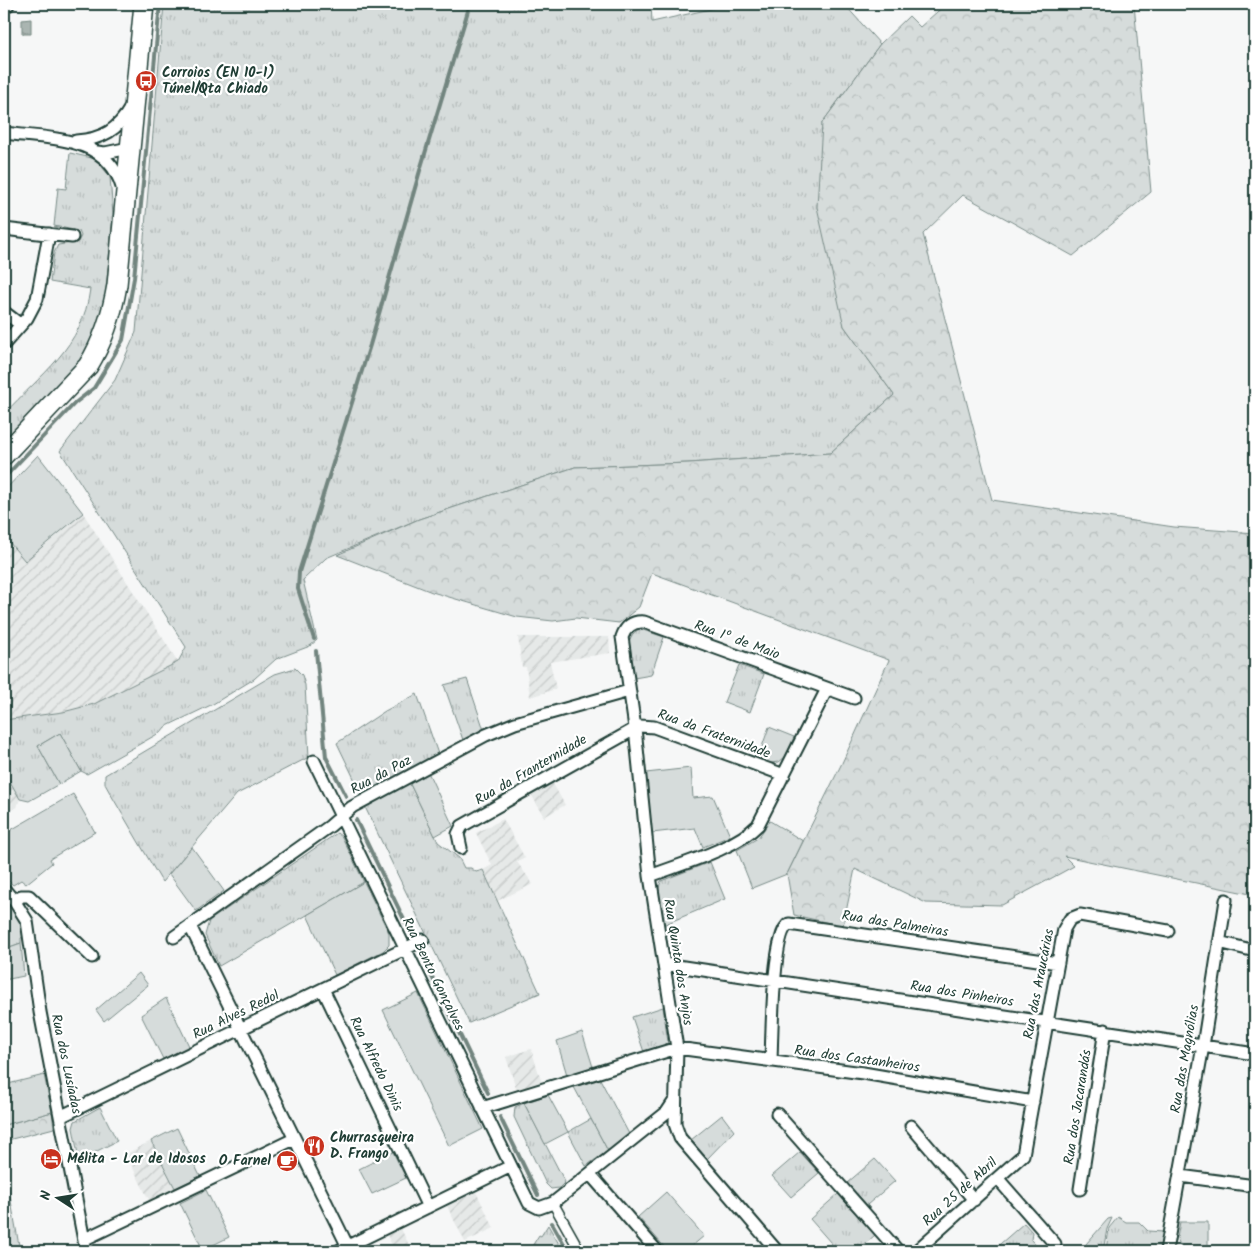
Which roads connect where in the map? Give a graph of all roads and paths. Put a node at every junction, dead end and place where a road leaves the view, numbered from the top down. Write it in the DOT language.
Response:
graph roads {
  1 [pos="144,7"];
  2 [pos="133,103"];
  3 [pos="4,133"];
  4 [pos="99,138"];
  5 [pos="72,142"];
  6 [pos="129,148"];
  7 [pos="97,152"];
  8 [pos="123,212"];
  9 [pos="4,229"];
  10 [pos="49,234"];
  11 [pos="72,237"];
  12 [pos="4,312"];
  13 [pos="22,325"];
  14 [pos="4,344"];
  15 [pos="4,455"];
  16 [pos="621,644"];
  17 [pos="827,689"];
  18 [pos="629,691"];
  19 [pos="854,698"];
  20 [pos="635,728"];
  21 [pos="314,761"];
  22 [pos="784,776"];
  23 [pos="341,816"];
  24 [pos="461,848"];
  25 [pos="650,876"];
  26 [pos="4,890"];
  27 [pos="1226,900"];
  28 [pos="16,902"];
  29 [pos="190,926"];
  30 [pos="1168,931"];
  31 [pos="174,937"];
  32 [pos="423,940"];
  33 [pos="1219,942"];
  34 [pos="404,950"];
  35 [pos="1255,951"];
  36 [pos="92,957"];
  37 [pos="1058,963"];
  38 [pos="664,964"];
  39 [pos="774,980"];
  40 [pos="323,989"];
  41 [pos="1046,1022"];
  42 [pos="240,1029"];
  43 [pos="1105,1030"];
  44 [pos="1203,1046"];
  45 [pos="677,1048"];
  46 [pos="1255,1054"];
  47 [pos="771,1061"];
  48 [pos="676,1098"];
  49 [pos="1033,1102"];
  50 [pos="482,1108"];
  51 [pos="777,1114"];
  52 [pos="62,1116"];
  53 [pos="911,1126"];
  54 [pos="294,1139"];
  55 [pos="1023,1155"];
  56 [pos="509,1167"];
  57 [pos="590,1174"];
  58 [pos="1180,1176"];
  59 [pos="998,1179"];
  60 [pos="1255,1186"];
  61 [pos="1080,1189"];
  62 [pos="974,1200"];
  63 [pos="552,1203"];
  64 [pos="428,1207"];
  65 [pos="85,1239"];
  66 [pos="1055,1244"];
  67 [pos="345,1250"];
  68 [pos="86,1251"];
  69 [pos="580,1251"];
  70 [pos="657,1251"];
  71 [pos="776,1251"];
  72 [pos="898,1251"];
  73 [pos="916,1251"];
  74 [pos="1166,1251"];
  1 -- 2 [label="main road"];
  2 -- 4 [label="street"];
  2 -- 6 [label="main road"];
  3 -- 5 [label="street"];
  4 -- 5 [label="street"];
  4 -- 6 [label="street"];
  5 -- 7 [label="street"];
  6 -- 7 [label="street"];
  6 -- 8 [label="main road"];
  7 -- 8 [label="street"];
  8 -- 15 [label="main road"];
  9 -- 10 [label="street"];
  10 -- 11 [label="street"];
  10 -- 13 [label="street"];
  12 -- 13 [label="street"];
  13 -- 14 [label="street"];
  16 -- 17 [label="street, Rua 1º de Maio"];
  16 -- 18 [label="street, Rua Quinta dos Anjos"];
  17 -- 19 [label="street, Rua 1º de Maio"];
  17 -- 22 [label="street"];
  18 -- 20 [label="street, Rua Quinta dos Anjos"];
  18 -- 23 [label="street, Rua da Paz"];
  20 -- 22 [label="street, Rua da Fraternidade"];
  20 -- 24 [label="street, Rua da Franternidade"];
  20 -- 25 [label="street, Rua Quinta dos Anjos"];
  21 -- 23 [label="street, Rua Bento Gonçalves"];
  22 -- 25 [label="street"];
  23 -- 29 [label="street, Rua da Paz"];
  23 -- 34 [label="street, Rua Bento Gonçalves"];
  25 -- 38 [label="street, Rua Quinta dos Anjos"];
  26 -- 28 [label="street, Rua dos Lusíadas"];
  27 -- 33 [label="street, Rua das Magnólias"];
  28 -- 36 [label="street"];
  28 -- 52 [label="street, Rua dos Lusíadas"];
  29 -- 31 [label="street, Rua da Paz"];
  29 -- 42 [label="street"];
  30 -- 37 [label="street, Rua das Araucárias"];
  32 -- 34 [label="street, Rua Alves Redol"];
  33 -- 35 [label="street"];
  33 -- 44 [label="street, Rua das Magnólias"];
  34 -- 40 [label="street, Rua Alves Redol"];
  34 -- 50 [label="street, Rua Bento Gonçalves"];
  37 -- 39 [label="street, Rua das Palmeiras"];
  37 -- 41 [label="street, Rua das Araucárias"];
  38 -- 39 [label="street, Rua dos Pinheiros"];
  38 -- 45 [label="street, Rua Quinta dos Anjos"];
  39 -- 41 [label="street, Rua dos Pinheiros"];
  39 -- 47 [label="street"];
  40 -- 42 [label="street, Rua Alves Redol"];
  40 -- 64 [label="street, Rua Alfredo Dinis"];
  41 -- 43 [label="street, Rua dos Pinheiros"];
  41 -- 49 [label="street, Rua das Araucárias"];
  42 -- 52 [label="street, Rua Alves Redol"];
  42 -- 54 [label="street"];
  43 -- 44 [label="street, Rua dos Pinheiros"];
  43 -- 61 [label="street, Rua dos Jacarandás"];
  44 -- 46 [label="street, Rua dos Pinheiros"];
  44 -- 58 [label="street, Rua das Magnólias"];
  45 -- 47 [label="street, Rua dos Castanheiros"];
  45 -- 48 [label="street, Rua Quinta dos Anjos"];
  45 -- 50 [label="street"];
  47 -- 49 [label="street, Rua dos Castanheiros"];
  48 -- 57 [label="street"];
  48 -- 71 [label="street, Rua Quinta dos Anjos"];
  49 -- 55 [label="street, Rua das Araucárias"];
  50 -- 56 [label="street, Rua Bento Gonçalves"];
  51 -- 72 [label="street"];
  52 -- 65 [label="street, Rua dos Lusíadas"];
  53 -- 62 [label="street"];
  54 -- 65 [label="street"];
  54 -- 67 [label="street"];
  55 -- 59 [label="street, Rua 25 de Abril"];
  56 -- 63 [label="street, Rua Bento Gonçalves"];
  56 -- 64 [label="street"];
  57 -- 63 [label="street"];
  57 -- 70 [label="street"];
  58 -- 60 [label="street"];
  58 -- 74 [label="street, Rua das Magnólias"];
  59 -- 62 [label="street, Rua 25 de Abril"];
  59 -- 66 [label="street"];
  62 -- 73 [label="street, Rua 25 de Abril"];
  63 -- 69 [label="street"];
  64 -- 67 [label="street"];
  65 -- 68 [label="street, Rua dos Lusíadas"];
}
